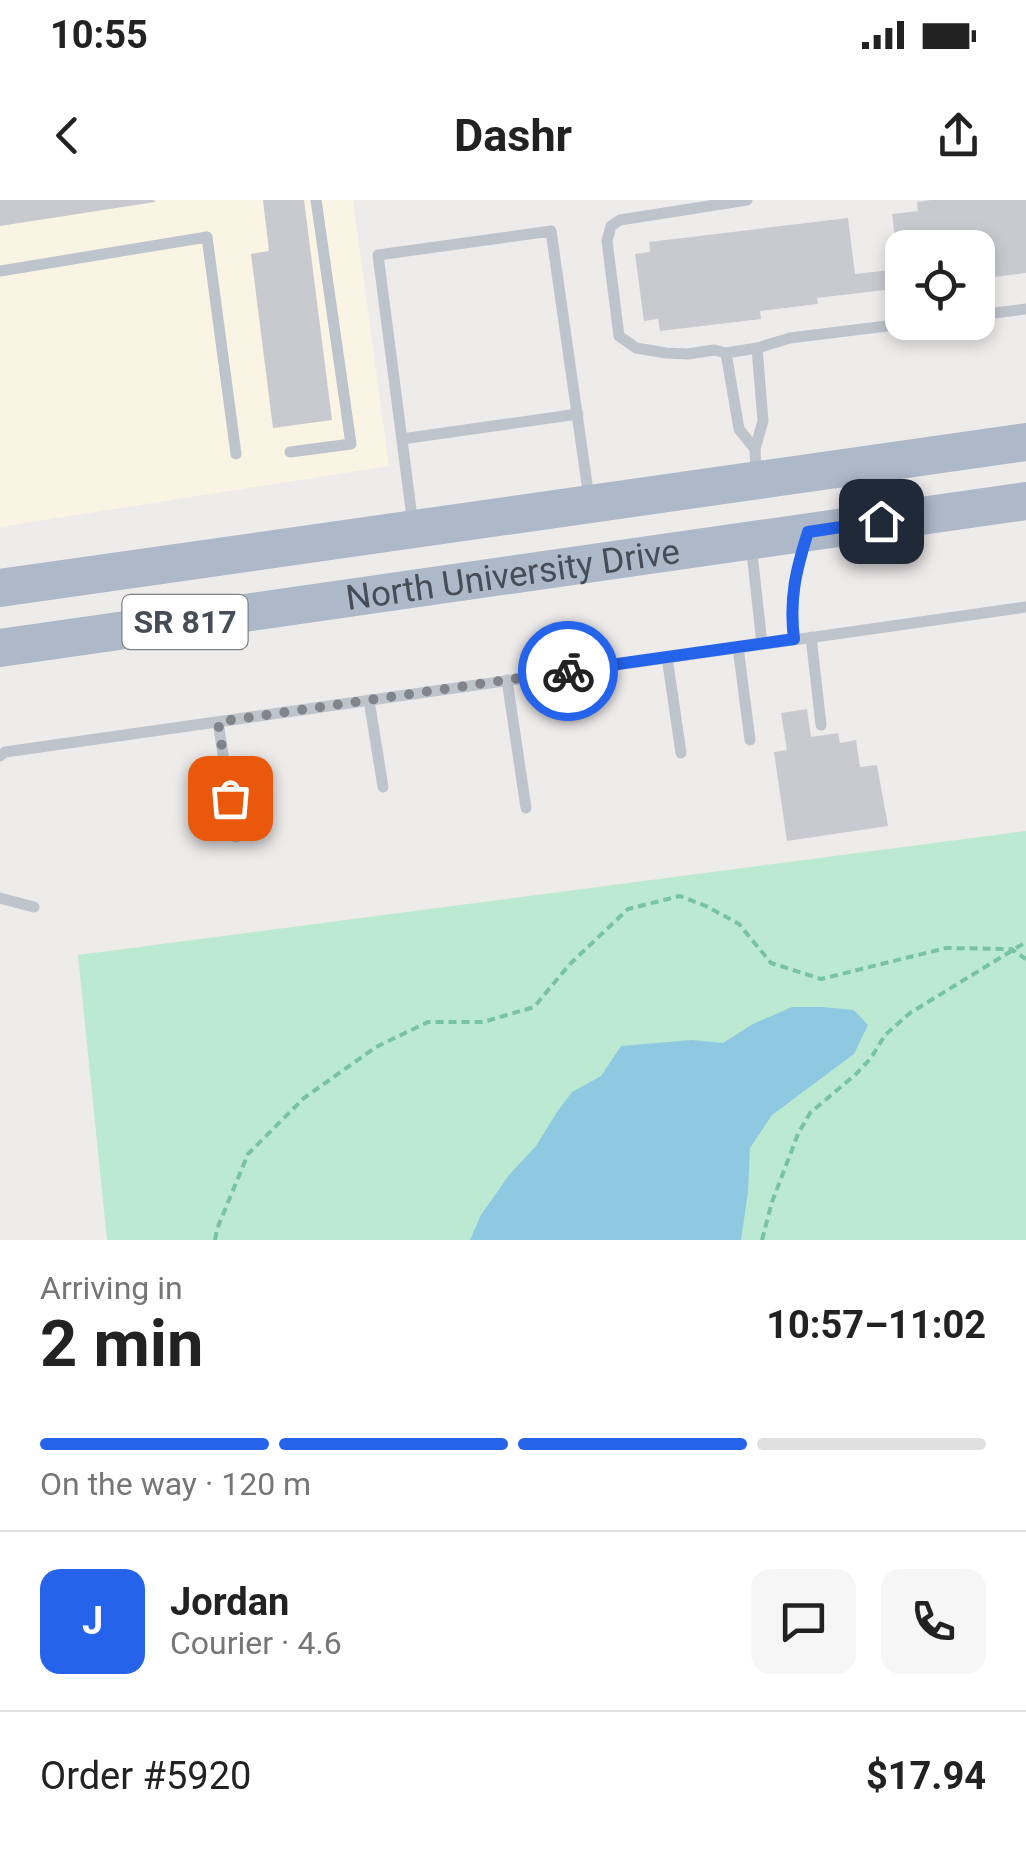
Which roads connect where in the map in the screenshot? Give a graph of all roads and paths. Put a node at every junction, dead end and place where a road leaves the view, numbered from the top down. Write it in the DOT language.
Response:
graph roads {
  1 [pos="316,200"];
  2 [pos="747,200"];
  3 [pos="0,271"];
  4 [pos="1026,309"];
  5 [pos="995,313"];
  6 [pos="885,326"];
  7 [pos="756,348"];
  8 [pos="726,353"];
  9 [pos="578,414"];
  10 [pos="402,439"];
  11 [pos="1026,442"];
  12 [pos="290,452"];
  13 [pos="236,454"];
  14 [pos="756,465"];
  15 [pos="850,468"];
  16 [pos="1026,501"];
  17 [pos="590,505"];
  18 [pos="414,530"];
  19 [pos="808,532"];
  20 [pos="751,540"];
  21 [pos="321,543"];
  22 [pos="686,549"];
  23 [pos="0,588"];
  24 [pos="370,595"];
  25 [pos="1026,608"];
  26 [pos="811,636"];
  27 [pos="794,639"];
  28 [pos="762,644"];
  29 [pos="738,647"];
  30 [pos="0,648"];
  31 [pos="666,657"];
  32 [pos="507,680"];
  33 [pos="369,700"];
  34 [pos="218,722"];
  35 [pos="821,726"];
  36 [pos="750,740"];
  37 [pos="682,753"];
  38 [pos="0,756"];
  39 [pos="383,787"];
  40 [pos="526,808"];
  41 [pos="236,837"];
  42 [pos="0,898"];
  43 [pos="34,906"];
  44 [pos="1026,942"];
  45 [pos="1011,949"];
  46 [pos="1026,959"];
  47 [pos="215,1240"];
  48 [pos="762,1240"];
  1 -- 12 [label="lane"];
  2 -- 8 [label="lane"];
  3 -- 13 [label="lane"];
  4 -- 5 [label="lane"];
  6 -- 7 [label="lane"];
  7 -- 8 [label="lane"];
  7 -- 14 [label="lane"];
  8 -- 14 [label="lane"];
  9 -- 10 [label="lane"];
  9 -- 10 [label="lane"];
  9 -- 17 [label="lane"];
  10 -- 18 [label="lane"];
  11 -- 15 [label="main road, North University Drive / SR 817"];
  14 -- 15 [label="main road, North University Drive / SR 817"];
  14 -- 17 [label="main road, North University Drive / SR 817"];
  14 -- 22 [label="main road"];
  15 -- 20 [label="main road"];
  16 -- 19 [label="main road, North University Drive / SR 817"];
  17 -- 18 [label="main road, North University Drive / SR 817"];
  18 -- 21 [label="main road, North University Drive / SR 817"];
  19 -- 20 [label="main road, North University Drive / SR 817"];
  19 -- 27 [label="lane"];
  20 -- 22 [label="main road, North University Drive / SR 817"];
  20 -- 28 [label="lane"];
  21 -- 23 [label="main road, North University Drive / SR 817"];
  21 -- 24 [label="main road"];
  22 -- 24 [label="main road, North University Drive / SR 817"];
  24 -- 30 [label="main road, North University Drive / SR 817"];
  25 -- 26 [label="lane"];
  26 -- 27 [label="lane"];
  26 -- 35 [label="lane"];
  27 -- 28 [label="lane"];
  28 -- 29 [label="lane"];
  29 -- 31 [label="lane"];
  29 -- 36 [label="lane"];
  31 -- 32 [label="lane"];
  31 -- 37 [label="lane"];
  32 -- 33 [label="lane"];
  32 -- 40 [label="lane"];
  33 -- 34 [label="lane"];
  33 -- 39 [label="lane"];
  34 -- 38 [label="lane"];
  34 -- 41 [label="lane"];
  42 -- 43 [label="lane"];
  44 -- 45 [label="path"];
  45 -- 46 [label="path"];
  45 -- 47 [label="path"];
  45 -- 48 [label="path"];
}
